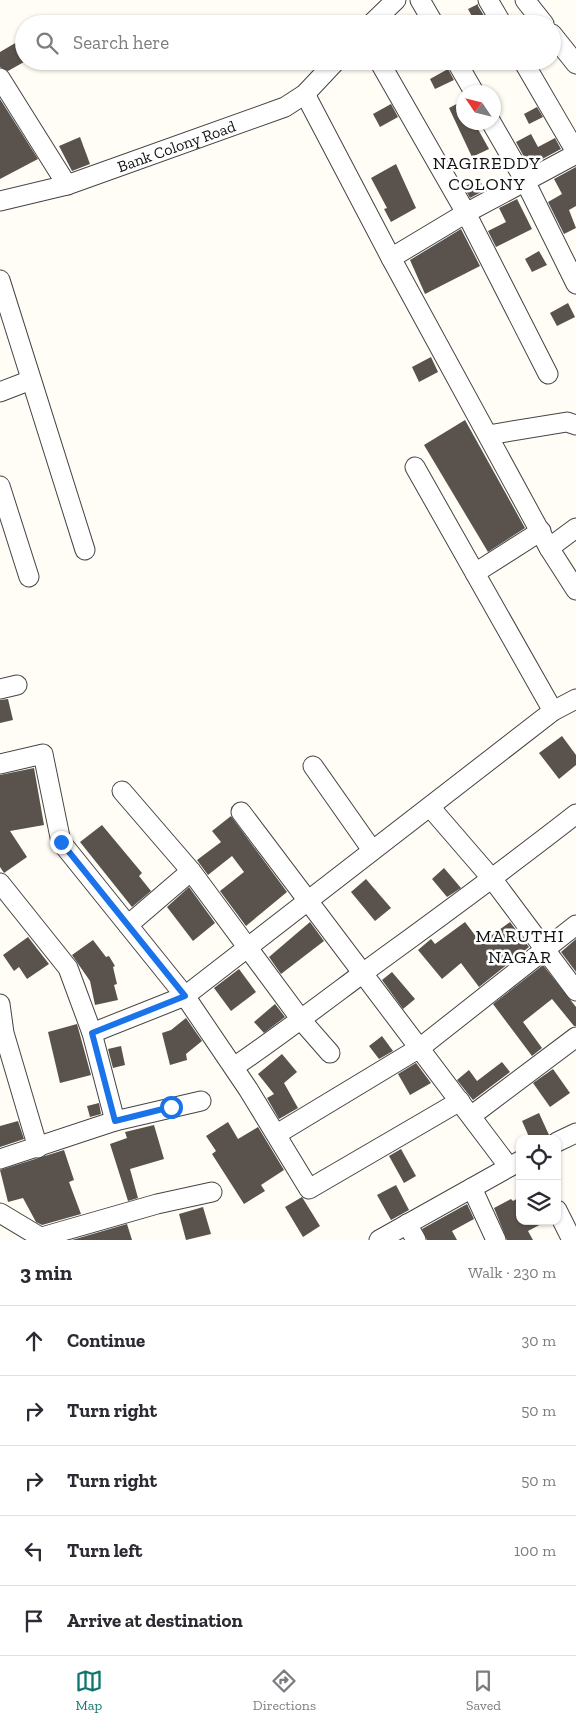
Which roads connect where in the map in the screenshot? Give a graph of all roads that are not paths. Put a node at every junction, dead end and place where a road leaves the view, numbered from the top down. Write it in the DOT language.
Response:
graph roads {
  1 [pos="396,0"];
  2 [pos="420,0"];
  3 [pos="488,0"];
  4 [pos="525,0"];
  5 [pos="380,15"];
  6 [pos="429,15"];
  7 [pos="497,15"];
  8 [pos="537,15"];
  9 [pos="561,45"];
  10 [pos="576,64"];
  11 [pos="328,70"];
  12 [pos="385,70"];
  13 [pos="461,70"];
  14 [pos="529,70"];
  15 [pos="0,78"];
  16 [pos="470,85"];
  17 [pos="305,94"];
  18 [pos="497,130"];
  19 [pos="576,153"];
  20 [pos="526,180"];
  21 [pos="66,184"];
  22 [pos="0,201"];
  23 [pos="466,213"];
  24 [pos="391,258"];
  25 [pos="0,280"];
  26 [pos="576,284"];
  27 [pos="548,374"];
  28 [pos="31,380"];
  29 [pos="0,392"];
  30 [pos="576,425"];
  31 [pos="488,434"];
  32 [pos="415,467"];
  33 [pos="0,486"];
  34 [pos="576,528"];
  35 [pos="541,531"];
  36 [pos="549,548"];
  37 [pos="84,550"];
  38 [pos="475,573"];
  39 [pos="29,577"];
  40 [pos="576,590"];
  41 [pos="575,701"];
  42 [pos="553,710"];
  43 [pos="0,764"];
  44 [pos="313,766"];
  45 [pos="122,791"];
  46 [pos="430,806"];
  47 [pos="241,812"];
  48 [pos="576,814"];
  49 [pos="372,850"];
  50 [pos="191,871"];
  51 [pos="492,880"];
  52 [pos="0,883"];
  53 [pos="308,901"];
  54 [pos="128,925"];
  55 [pos="576,925"];
  56 [pos="248,946"];
  57 [pos="544,950"];
  58 [pos="362,974"];
  59 [pos="576,991"];
  60 [pos="185,996"];
  61 [pos="0,1004"];
  62 [pos="302,1020"];
  63 [pos="92,1033"];
  64 [pos="576,1037"];
  65 [pos="421,1047"];
  66 [pos="330,1053"];
  67 [pos="234,1067"];
  68 [pos="201,1101"];
  69 [pos="466,1109"];
  70 [pos="115,1121"];
  71 [pos="576,1133"];
  72 [pos="276,1134"];
  73 [pos="561,1140"];
  74 [pos="38,1148"];
  75 [pos="0,1159"];
  76 [pos="514,1164"];
  77 [pos="472,1188"];
  78 [pos="212,1192"];
  79 [pos="0,1213"];
  80 [pos="561,1218"];
  81 [pos="412,1232"];
  82 [pos="43,1239"];
  83 [pos="379,1240"];
  84 [pos="496,1240"];
  85 [pos="572,1240"];
  1 -- 5 [label="street"];
  2 -- 6 [label="street"];
  3 -- 7 [label="street"];
  4 -- 8 [label="street"];
  9 -- 10 [label="street"];
  11 -- 17 [label="street, Bank Colony Road"];
  12 -- 23 [label="street"];
  13 -- 16 [label="street"];
  14 -- 19 [label="street"];
  15 -- 21 [label="street"];
  17 -- 21 [label="street, Bank Colony Road"];
  17 -- 24 [label="street"];
  18 -- 20 [label="street"];
  19 -- 20 [label="street"];
  20 -- 23 [label="street"];
  20 -- 26 [label="street"];
  21 -- 22 [label="street, Bank Colony Road"];
  23 -- 24 [label="street"];
  23 -- 27 [label="street"];
  24 -- 31 [label="street"];
  25 -- 28 [label="street"];
  28 -- 29 [label="street"];
  28 -- 37 [label="street"];
  30 -- 31 [label="street"];
  31 -- 35 [label="street"];
  32 -- 38 [label="street"];
  33 -- 39 [label="street"];
  34 -- 36 [label="street"];
  35 -- 36 [label="street"];
  35 -- 38 [label="street"];
  36 -- 40 [label="street"];
  38 -- 42 [label="street"];
  41 -- 42 [label="street"];
  42 -- 46 [label="street"];
  43 -- 54 [label="street"];
  44 -- 49 [label="street"];
  45 -- 50 [label="street"];
  46 -- 49 [label="street"];
  46 -- 51 [label="street"];
  47 -- 53 [label="street"];
  48 -- 51 [label="street"];
  49 -- 53 [label="street"];
  50 -- 54 [label="street"];
  50 -- 56 [label="street"];
  51 -- 57 [label="street"];
  51 -- 58 [label="street"];
  52 -- 63 [label="street"];
  53 -- 56 [label="street"];
  53 -- 58 [label="street"];
  54 -- 60 [label="street"];
  55 -- 57 [label="street"];
  56 -- 60 [label="street"];
  56 -- 62 [label="street"];
  57 -- 59 [label="street"];
  57 -- 65 [label="street"];
  58 -- 62 [label="street"];
  58 -- 65 [label="street"];
  60 -- 63 [label="street"];
  60 -- 67 [label="street"];
  61 -- 74 [label="street"];
  62 -- 66 [label="street"];
  62 -- 67 [label="street"];
  63 -- 70 [label="street"];
  64 -- 69 [label="street"];
  65 -- 69 [label="street"];
  65 -- 72 [label="street"];
  67 -- 72 [label="street"];
  68 -- 70 [label="street"];
  69 -- 72 [label="street"];
  69 -- 76 [label="street"];
  70 -- 74 [label="street"];
  71 -- 73 [label="street"];
  74 -- 75 [label="street"];
  76 -- 77 [label="street"];
  77 -- 81 [label="street"];
  77 -- 84 [label="street"];
  78 -- 82 [label="street"];
  79 -- 82 [label="street"];
  80 -- 85 [label="street"];
  81 -- 83 [label="street"];
}
